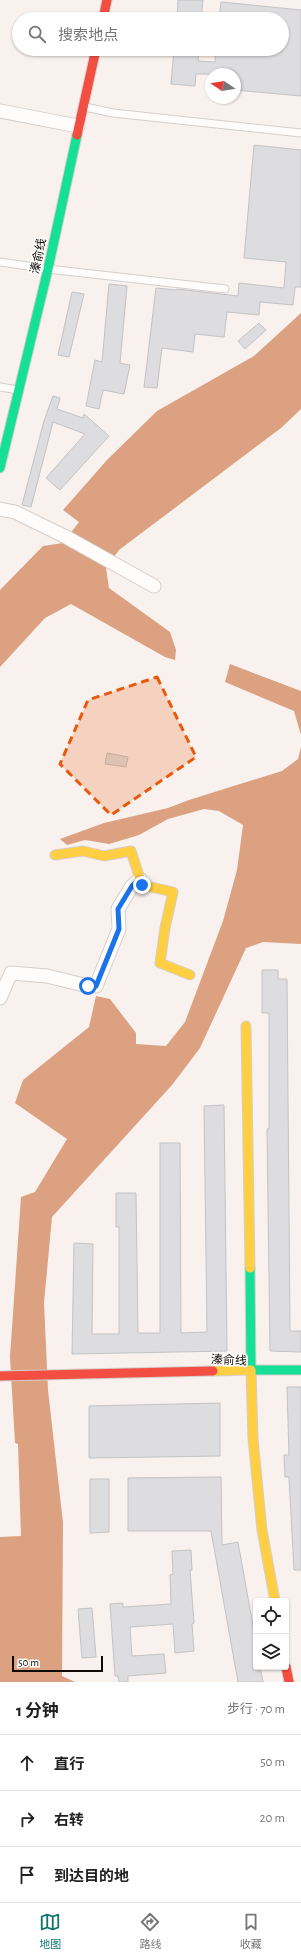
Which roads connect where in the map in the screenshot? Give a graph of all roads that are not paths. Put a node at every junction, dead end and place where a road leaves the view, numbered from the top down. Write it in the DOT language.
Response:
graph roads {
  1 [pos="107,0"];
  2 [pos="104,12"];
  3 [pos="94,56"];
  4 [pos="83,107"];
  5 [pos="0,111"];
  6 [pos="78,126"];
  7 [pos="301,133"];
  8 [pos="0,262"];
  9 [pos="48,269"];
  10 [pos="225,288"];
  11 [pos="0,387"];
  12 [pos="19,390"];
  13 [pos="0,468"];
  14 [pos="0,509"];
  15 [pos="154,586"];
  16 [pos="55,855"];
  17 [pos="140,879"];
  18 [pos="190,975"];
  19 [pos="0,998"];
  20 [pos="246,1026"];
  21 [pos="251,1370"];
  22 [pos="301,1370"];
  23 [pos="2,1376"];
  24 [pos="275,1598"];
  25 [pos="287,1670"];
  26 [pos="289,1682"];
  1 -- 2 [label="main road"];
  3 -- 4 [label="main road, 溱俞线"];
  4 -- 6 [label="main road, 溱俞线"];
  4 -- 7 [label="lane"];
  5 -- 6 [label="street"];
  6 -- 9 [label="main road, 溱俞线"];
  8 -- 9 [label="lane"];
  9 -- 10 [label="lane"];
  9 -- 12 [label="main road, 溱俞线"];
  11 -- 12 [label="lane"];
  12 -- 13 [label="main road, 溱俞线"];
  14 -- 15 [label="street"];
  16 -- 17 [label="main road"];
  17 -- 18 [label="main road"];
  17 -- 19 [label="street"];
  20 -- 21 [label="main road"];
  21 -- 22 [label="main road"];
  21 -- 23 [label="main road, 溱俞线"];
  21 -- 24 [label="main road, 溱俞线"];
  25 -- 26 [label="main road"];
}
